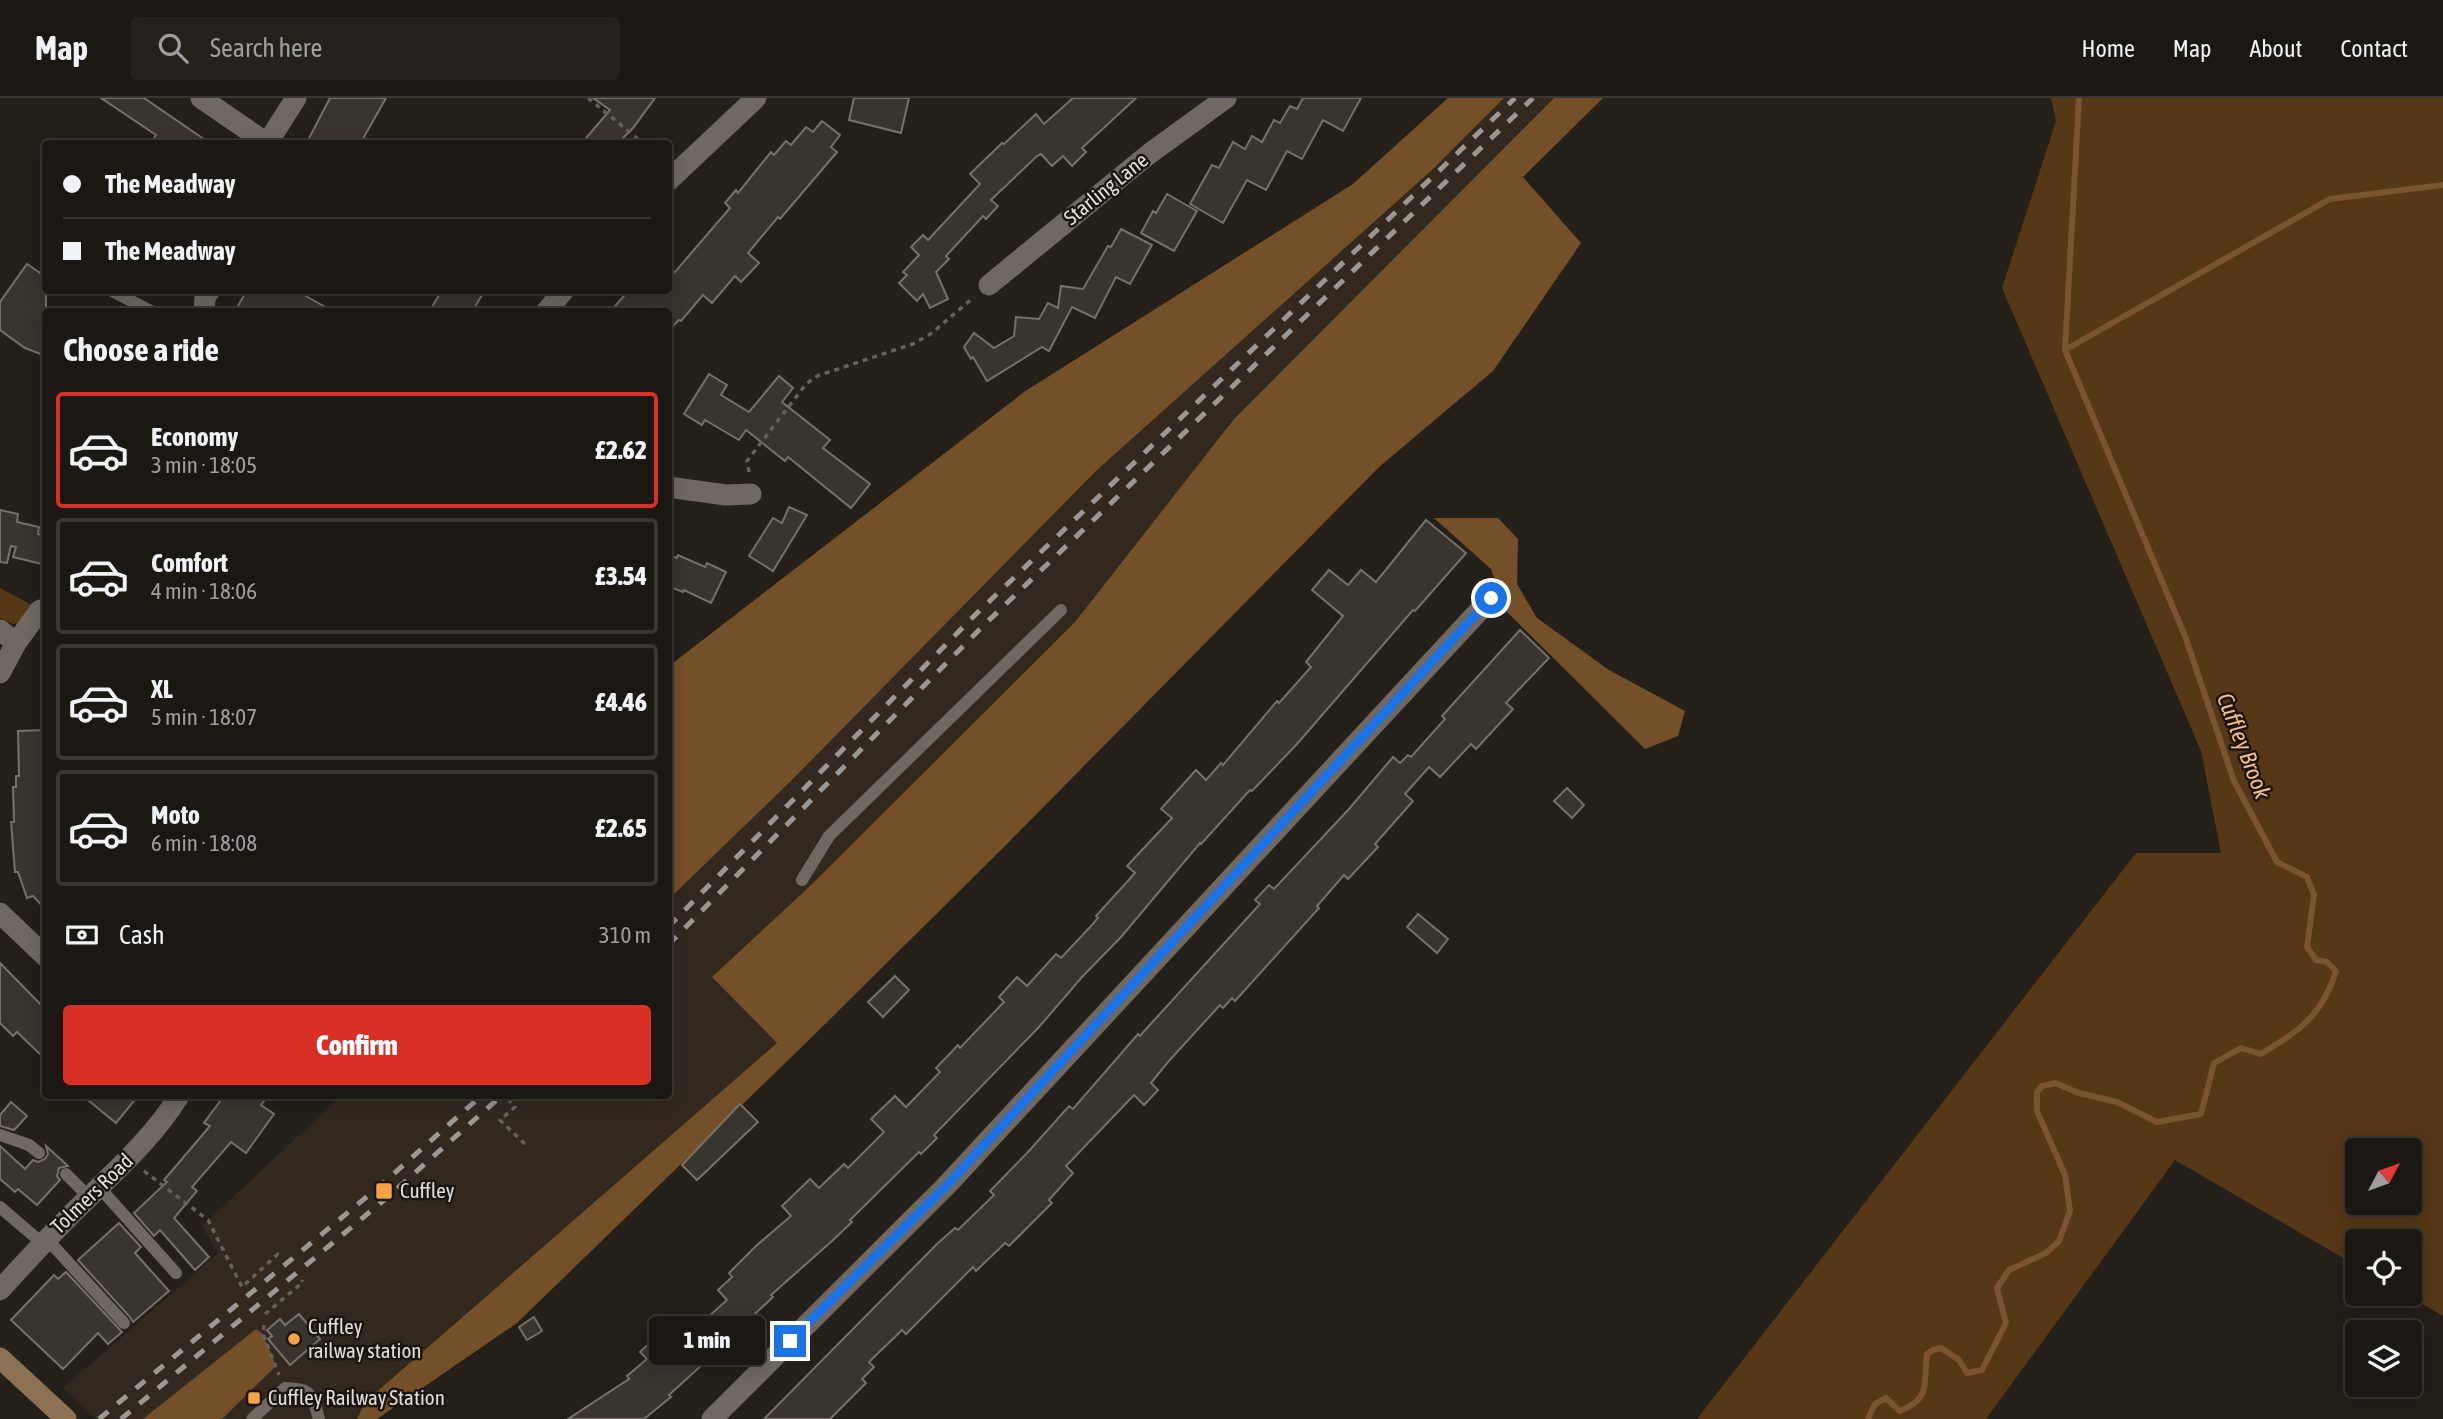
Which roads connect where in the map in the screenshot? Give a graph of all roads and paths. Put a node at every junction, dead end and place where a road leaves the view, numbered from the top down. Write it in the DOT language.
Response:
graph roads {
  1 [pos="201,98"];
  2 [pos="296,98"];
  3 [pos="588,98"];
  4 [pos="756,98"];
  5 [pos="1226,98"];
  6 [pos="264,140"];
  7 [pos="270,140"];
  8 [pos="639,140"];
  9 [pos="672,177"];
  10 [pos="989,285"];
  11 [pos="118,294"];
  12 [pos="561,294"];
  13 [pos="145,308"];
  14 [pos="549,308"];
  15 [pos="672,488"];
  16 [pos="751,494"];
  17 [pos="1491,598"];
  18 [pos="40,610"];
  19 [pos="1061,610"];
  20 [pos="8,637"];
  21 [pos="0,673"];
  22 [pos="802,880"];
  23 [pos="0,913"];
  24 [pos="42,953"];
  25 [pos="177,1099"];
  26 [pos="508,1099"];
  27 [pos="0,1135"];
  28 [pos="528,1147"];
  29 [pos="39,1153"];
  30 [pos="129,1159"];
  31 [pos="66,1174"];
  32 [pos="94,1192"];
  33 [pos="0,1207"];
  34 [pos="44,1241"];
  35 [pos="281,1258"];
  36 [pos="176,1273"];
  37 [pos="302,1280"];
  38 [pos="0,1290"];
  39 [pos="265,1314"];
  40 [pos="124,1323"];
  41 [pos="0,1358"];
  42 [pos="66,1419"];
  43 [pos="252,1419"];
  44 [pos="319,1419"];
  45 [pos="712,1419"];
  1 -- 6 [label="street"];
  2 -- 7 [label="street"];
  3 -- 8 [label="path"];
  4 -- 9 [label="street"];
  5 -- 10 [label="street, Starling Lane"];
  10 -- 16 [label="path"];
  11 -- 13 [label="lane"];
  12 -- 14 [label="street"];
  15 -- 16 [label="street"];
  17 -- 45 [label="street"];
  18 -- 20 [label="street"];
  19 -- 22 [label="lane"];
  20 -- 21 [label="street"];
  23 -- 24 [label="street"];
  25 -- 30 [label="street, Tolmers Road"];
  26 -- 28 [label="path"];
  27 -- 29 [label="lane"];
  30 -- 32 [label="street, Tolmers Road"];
  30 -- 35 [label="path"];
  31 -- 32 [label="lane"];
  32 -- 34 [label="street, Tolmers Road"];
  32 -- 36 [label="lane"];
  33 -- 34 [label="lane"];
  34 -- 38 [label="street, Tolmers Road"];
  34 -- 40 [label="lane"];
  37 -- 39 [label="path"];
  41 -- 42 [label="main road"];
  43 -- 44 [label="lane"];
}
